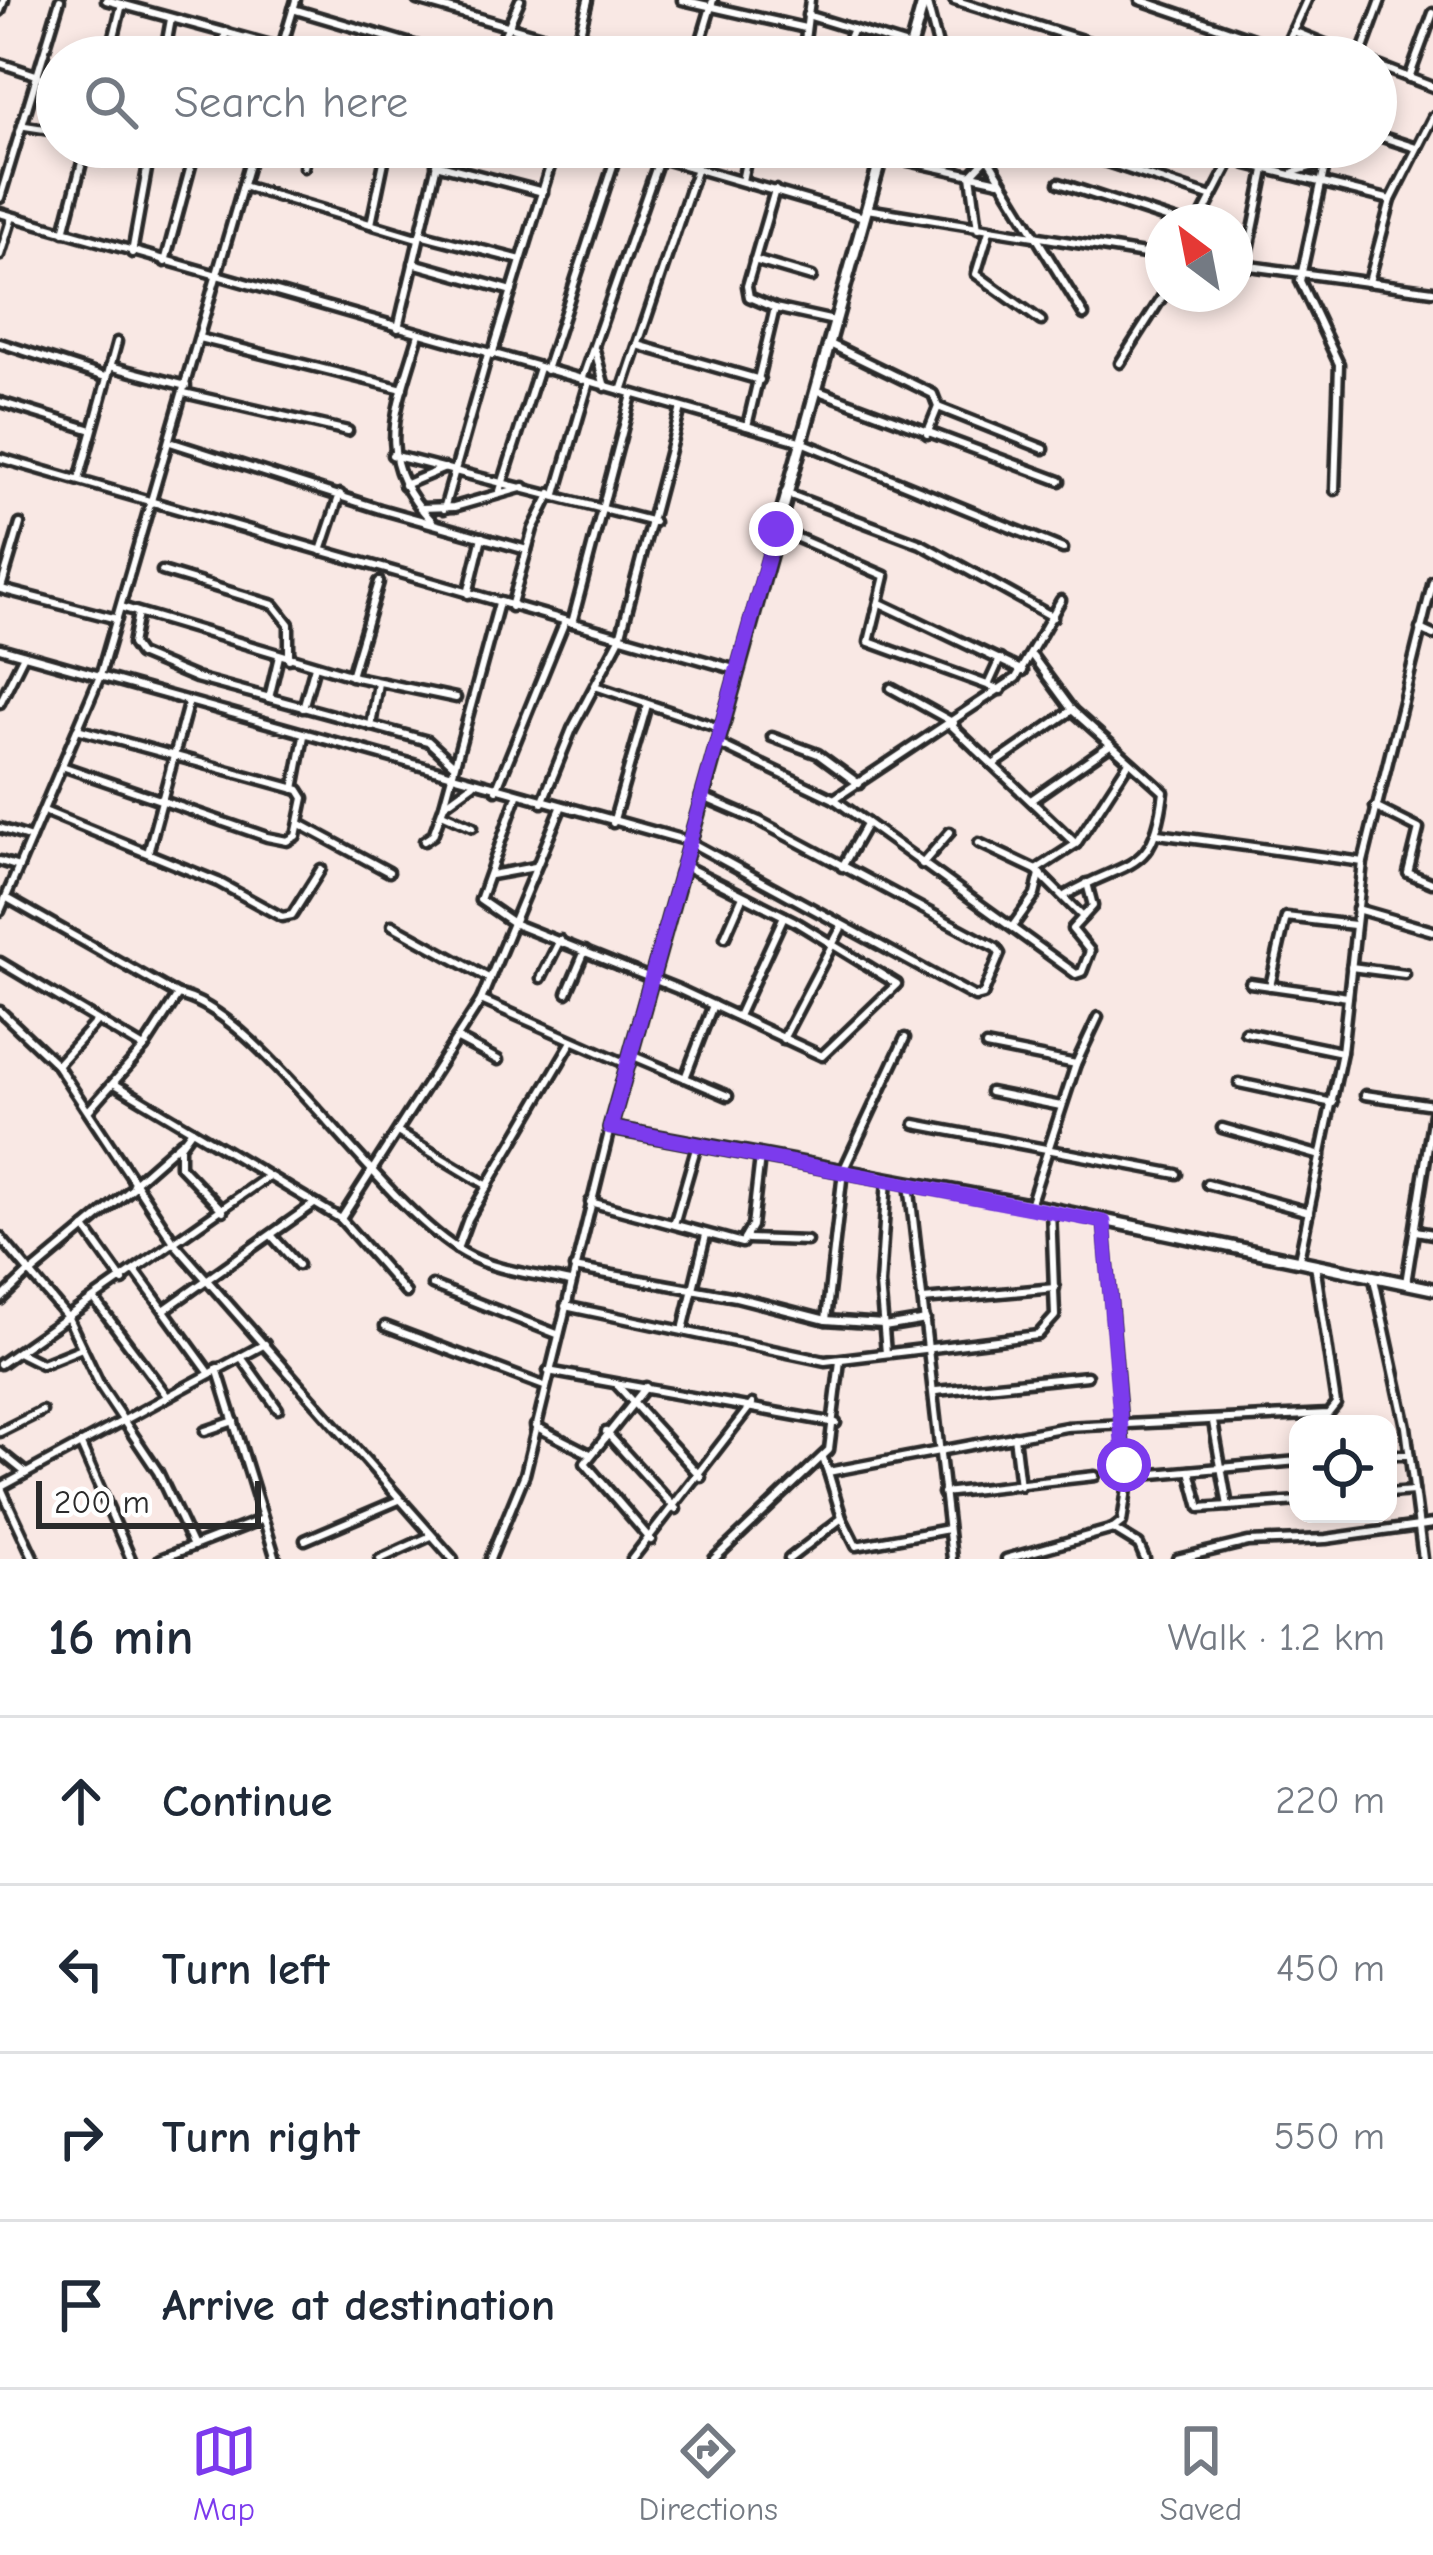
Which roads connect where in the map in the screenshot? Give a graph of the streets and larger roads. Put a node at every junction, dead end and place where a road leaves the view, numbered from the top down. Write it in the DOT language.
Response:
graph roads {
  1 [pos="4,0"];
  2 [pos="60,0"];
  3 [pos="106,0"];
  4 [pos="416,0"];
  5 [pos="520,0"];
  6 [pos="588,0"];
  7 [pos="682,0"];
  8 [pos="811,0"];
  9 [pos="925,0"];
  10 [pos="954,0"];
  11 [pos="1140,0"];
  12 [pos="1306,0"];
  13 [pos="1381,0"];
  14 [pos="429,2"];
  15 [pos="712,3"];
  16 [pos="122,4"];
  17 [pos="137,4"];
  18 [pos="295,5"];
  19 [pos="0,11"];
  20 [pos="1433,13"];
  21 [pos="807,15"];
  22 [pos="171,17"];
  23 [pos="509,26"];
  24 [pos="805,28"];
  25 [pos="853,29"];
  26 [pos="1293,31"];
  27 [pos="226,32"];
  28 [pos="50,36"];
  29 [pos="114,36"];
  30 [pos="168,36"];
  31 [pos="225,36"];
  32 [pos="241,36"];
  33 [pos="285,36"];
  34 [pos="390,36"];
  35 [pos="505,36"];
  36 [pos="542,36"];
  37 [pos="578,36"];
  38 [pos="702,36"];
  39 [pos="804,36"];
  40 [pos="850,36"];
  41 [pos="870,36"];
  42 [pos="915,36"];
  43 [pos="935,36"];
  44 [pos="1070,36"];
  45 [pos="1237,36"];
  46 [pos="1291,36"];
  47 [pos="1306,36"];
  48 [pos="1366,36"];
  49 [pos="0,63"];
  50 [pos="1397,73"];
  51 [pos="36,75"];
  52 [pos="1409,78"];
  53 [pos="36,86"];
  54 [pos="1433,87"];
  55 [pos="1433,117"];
  56 [pos="24,126"];
  57 [pos="36,128"];
  58 [pos="1397,142"];
  59 [pos="1417,148"];
  60 [pos="81,168"];
  61 [pos="147,168"];
  62 [pos="190,168"];
  63 [pos="248,168"];
  64 [pos="383,168"];
  65 [pos="435,168"];
  66 [pos="451,168"];
  67 [pos="550,168"];
  68 [pos="613,168"];
  69 [pos="659,168"];
  70 [pos="697,168"];
  71 [pos="745,168"];
  72 [pos="878,168"];
  73 [pos="938,168"];
  74 [pos="978,168"];
  75 [pos="992,168"];
  76 [pos="1124,168"];
  77 [pos="1226,168"];
  78 [pos="1262,168"];
  79 [pos="1308,168"];
  80 [pos="1322,168"];
  81 [pos="1265,170"];
  82 [pos="1291,173"];
  83 [pos="971,175"];
  84 [pos="742,181"];
  85 [pos="999,181"];
  86 [pos="1318,182"];
  87 [pos="1059,183"];
  88 [pos="243,186"];
  89 [pos="775,190"];
  90 [pos="544,192"];
  91 [pos="1212,197"];
  92 [pos="0,198"];
  93 [pos="1391,200"];
  94 [pos="1208,204"];
  95 [pos="1145,211"];
  96 [pos="0,213"];
  97 [pos="866,213"];
  98 [pos="12,217"];
  99 [pos="371,224"];
  100 [pos="978,229"];
  101 [pos="1253,230"];
  102 [pos="989,231"];
  103 [pos="64,232"];
  104 [pos="420,236"];
  105 [pos="1036,237"];
  106 [pos="132,253"];
  107 [pos="1145,253"];
  108 [pos="0,256"];
  109 [pos="522,260"];
  110 [pos="754,260"];
  111 [pos="165,262"];
  112 [pos="413,263"];
  113 [pos="1253,266"];
  114 [pos="1301,273"];
  115 [pos="812,277"];
  116 [pos="216,278"];
  117 [pos="1369,282"];
  118 [pos="512,291"];
  119 [pos="1433,291"];
  120 [pos="775,308"];
  121 [pos="1153,312"];
  122 [pos="1084,315"];
  123 [pos="834,321"];
  124 [pos="1041,321"];
  125 [pos="398,328"];
  126 [pos="419,334"];
  127 [pos="199,338"];
  128 [pos="117,342"];
  129 [pos="828,342"];
  130 [pos="0,343"];
  131 [pos="640,346"];
  132 [pos="595,350"];
  133 [pos="490,354"];
  134 [pos="1120,363"];
  135 [pos="110,366"];
  136 [pos="542,369"];
  137 [pos="106,377"];
  138 [pos="760,380"];
  139 [pos="585,381"];
  140 [pos="605,386"];
  141 [pos="184,389"];
  142 [pos="403,389"];
  143 [pos="814,389"];
  144 [pos="622,392"];
  145 [pos="632,394"];
  146 [pos="0,402"];
  147 [pos="938,407"];
  148 [pos="681,408"];
  149 [pos="747,426"];
  150 [pos="92,430"];
  151 [pos="348,431"];
  152 [pos="927,434"];
  153 [pos="800,440"];
  154 [pos="170,442"];
  155 [pos="1044,449"];
  156 [pos="392,455"];
  157 [pos="0,458"];
  158 [pos="450,468"];
  159 [pos="79,480"];
  160 [pos="507,480"];
  161 [pos="1060,481"];
  162 [pos="404,485"];
  163 [pos="527,486"];
  164 [pos="1335,490"];
  165 [pos="500,491"];
  166 [pos="785,493"];
  167 [pos="340,494"];
  168 [pos="554,494"];
  169 [pos="154,501"];
  170 [pos="419,508"];
  171 [pos="444,509"];
  172 [pos="604,510"];
  173 [pos="654,522"];
  174 [pos="20,524"];
  175 [pos="435,524"];
  176 [pos="776,529"];
  177 [pos="482,537"];
  178 [pos="1063,549"];
  179 [pos="527,550"];
  180 [pos="321,551"];
  181 [pos="4,566"];
  182 [pos="162,572"];
  183 [pos="1433,581"];
  184 [pos="379,582"];
  185 [pos="0,590"];
  186 [pos="468,594"];
  187 [pos="1061,600"];
  188 [pos="878,603"];
  189 [pos="499,604"];
  190 [pos="121,607"];
  191 [pos="511,607"];
  192 [pos="138,613"];
  193 [pos="1053,617"];
  194 [pos="117,619"];
  195 [pos="568,622"];
  196 [pos="1420,629"];
  197 [pos="1433,635"];
  198 [pos="620,638"];
  199 [pos="0,649"];
  200 [pos="24,655"];
  201 [pos="1033,657"];
  202 [pos="284,658"];
  203 [pos="1000,658"];
  204 [pos="315,666"];
  205 [pos="737,670"];
  206 [pos="1023,671"];
  207 [pos="100,676"];
  208 [pos="351,676"];
  209 [pos="378,683"];
  210 [pos="988,683"];
  211 [pos="597,686"];
  212 [pos="891,688"];
  213 [pos="1001,689"];
  214 [pos="269,698"];
  215 [pos="457,698"];
  216 [pos="0,703"];
  217 [pos="188,704"];
  218 [pos="647,704"];
  219 [pos="303,708"];
  220 [pos="1072,710"];
  221 [pos="952,724"];
  222 [pos="371,726"];
  223 [pos="719,728"];
  224 [pos="77,729"];
  225 [pos="304,736"];
  226 [pos="772,737"];
  227 [pos="716,742"];
  228 [pos="1110,745"];
  229 [pos="176,756"];
  230 [pos="1129,762"];
  231 [pos="452,764"];
  232 [pos="993,765"];
  233 [pos="62,766"];
  234 [pos="451,777"];
  235 [pos="473,784"];
  236 [pos="860,784"];
  237 [pos="294,788"];
  238 [pos="496,790"];
  239 [pos="517,796"];
  240 [pos="701,796"];
  241 [pos="834,799"];
  242 [pos="1031,800"];
  243 [pos="163,802"];
  244 [pos="542,803"];
  245 [pos="1375,807"];
  246 [pos="561,808"];
  247 [pos="443,809"];
  248 [pos="43,811"];
  249 [pos="613,823"];
  250 [pos="867,823"];
  251 [pos="299,824"];
  252 [pos="473,827"];
  253 [pos="2,831"];
  254 [pos="950,832"];
  255 [pos="1157,833"];
  256 [pos="31,838"];
  257 [pos="424,841"];
  258 [pos="688,841"];
  259 [pos="980,843"];
  260 [pos="1076,844"];
  261 [pos="148,853"];
  262 [pos="497,856"];
  263 [pos="0,861"];
  264 [pos="1363,862"];
  265 [pos="922,864"];
  266 [pos="683,865"];
  267 [pos="19,867"];
  268 [pos="537,867"];
  269 [pos="842,867"];
  270 [pos="321,869"];
  271 [pos="388,872"];
  272 [pos="510,872"];
  273 [pos="1038,872"];
  274 [pos="491,875"];
  275 [pos="1432,883"];
  276 [pos="1088,884"];
  277 [pos="743,895"];
  278 [pos="1066,895"];
  279 [pos="6,898"];
  280 [pos="800,905"];
  281 [pos="1358,909"];
  282 [pos="0,911"];
  283 [pos="784,916"];
  284 [pos="1084,917"];
  285 [pos="794,921"];
  286 [pos="515,924"];
  287 [pos="392,926"];
  288 [pos="1355,926"];
  289 [pos="842,928"];
  290 [pos="1012,928"];
  291 [pos="1433,931"];
  292 [pos="725,937"];
  293 [pos="560,940"];
  294 [pos="832,943"];
  295 [pos="585,951"];
  296 [pos="0,962"];
  297 [pos="1351,968"];
  298 [pos="1405,974"];
  299 [pos="541,978"];
  300 [pos="653,979"];
  301 [pos="490,980"];
  302 [pos="1250,983"];
  303 [pos="1270,986"];
  304 [pos="567,992"];
  305 [pos="178,995"];
  306 [pos="1348,997"];
  307 [pos="481,1000"];
  308 [pos="713,1005"];
  309 [pos="0,1011"];
  310 [pos="737,1017"];
  311 [pos="1097,1017"];
  312 [pos="95,1022"];
  313 [pos="1245,1032"];
  314 [pos="905,1038"];
  315 [pos="458,1039"];
  316 [pos="783,1039"];
  317 [pos="571,1042"];
  318 [pos="986,1046"];
  319 [pos="144,1048"];
  320 [pos="1342,1052"];
  321 [pos="497,1060"];
  322 [pos="630,1060"];
  323 [pos="1076,1064"];
  324 [pos="57,1065"];
  325 [pos="685,1078"];
  326 [pos="1239,1083"];
  327 [pos="116,1084"];
  328 [pos="990,1092"];
  329 [pos="1365,1095"];
  330 [pos="728,1096"];
  331 [pos="1333,1103"];
  332 [pos="1061,1106"];
  333 [pos="89,1110"];
  334 [pos="1433,1110"];
  335 [pos="915,1124"];
  336 [pos="610,1128"];
  337 [pos="1222,1128"];
  338 [pos="192,1130"];
  339 [pos="398,1133"];
  340 [pos="184,1139"];
  341 [pos="697,1144"];
  342 [pos="1048,1150"];
  343 [pos="760,1156"];
  344 [pos="1322,1156"];
  345 [pos="843,1171"];
  346 [pos="372,1174"];
  347 [pos="1177,1174"];
  348 [pos="1429,1174"];
  349 [pos="269,1176"];
  350 [pos="887,1179"];
  351 [pos="909,1183"];
  352 [pos="1207,1184"];
  353 [pos="133,1186"];
  354 [pos="488,1186"];
  355 [pos="590,1202"];
  356 [pos="314,1204"];
  357 [pos="1030,1205"];
  358 [pos="1052,1209"];
  359 [pos="223,1210"];
  360 [pos="1309,1212"];
  361 [pos="341,1219"];
  362 [pos="676,1221"];
  363 [pos="1104,1222"];
  364 [pos="85,1228"];
  365 [pos="1416,1231"];
  366 [pos="706,1234"];
  367 [pos="1433,1234"];
  368 [pos="272,1236"];
  369 [pos="0,1237"];
  370 [pos="748,1239"];
  371 [pos="807,1241"];
  372 [pos="176,1245"];
  373 [pos="457,1249"];
  374 [pos="1299,1260"];
  375 [pos="1315,1264"];
  376 [pos="298,1265"];
  377 [pos="574,1268"];
  378 [pos="136,1272"];
  379 [pos="29,1273"];
  380 [pos="1374,1279"];
  381 [pos="209,1280"];
  382 [pos="123,1281"];
  383 [pos="571,1282"];
  384 [pos="1406,1284"];
  385 [pos="431,1285"];
  386 [pos="1055,1288"];
  387 [pos="694,1289"];
  388 [pos="1433,1289"];
  389 [pos="406,1293"];
  390 [pos="0,1300"];
  391 [pos="95,1300"];
  392 [pos="923,1300"];
  393 [pos="565,1306"];
  394 [pos="164,1310"];
  395 [pos="68,1318"];
  396 [pos="826,1320"];
  397 [pos="926,1320"];
  398 [pos="385,1326"];
  399 [pos="883,1326"];
  400 [pos="683,1330"];
  401 [pos="557,1334"];
  402 [pos="265,1344"];
  403 [pos="929,1346"];
  404 [pos="82,1348"];
  405 [pos="20,1353"];
  406 [pos="886,1353"];
  407 [pos="241,1357"];
  408 [pos="2,1360"];
  409 [pos="840,1361"];
  410 [pos="213,1370"];
  411 [pos="548,1371"];
  412 [pos="1087,1376"];
  413 [pos="616,1384"];
  414 [pos="544,1386"];
  415 [pos="646,1388"];
  416 [pos="936,1391"];
  417 [pos="167,1396"];
  418 [pos="632,1403"];
  419 [pos="752,1404"];
  420 [pos="278,1409"];
  421 [pos="42,1411"];
  422 [pos="127,1419"];
  423 [pos="234,1420"];
  424 [pos="1213,1422"];
  425 [pos="836,1424"];
  426 [pos="1120,1424"];
  427 [pos="535,1426"];
  428 [pos="206,1431"];
  429 [pos="0,1432"];
  430 [pos="606,1432"];
  431 [pos="1014,1436"];
  432 [pos="81,1444"];
  433 [pos="938,1448"];
  434 [pos="0,1452"];
  435 [pos="590,1454"];
  436 [pos="1397,1455"];
  437 [pos="1410,1455"];
  438 [pos="823,1458"];
  439 [pos="1289,1462"];
  440 [pos="1124,1465"];
  441 [pos="1221,1468"];
  442 [pos="828,1472"];
  443 [pos="1190,1472"];
  444 [pos="26,1473"];
  445 [pos="1142,1475"];
  446 [pos="1095,1476"];
  447 [pos="701,1477"];
  448 [pos="0,1486"];
  449 [pos="1021,1486"];
  450 [pos="1127,1489"];
  451 [pos="1415,1491"];
  452 [pos="1397,1492"];
  453 [pos="943,1493"];
  454 [pos="399,1500"];
  455 [pos="1289,1502"];
  456 [pos="1228,1506"];
  457 [pos="676,1509"];
  458 [pos="842,1518"];
  459 [pos="264,1519"];
  460 [pos="1433,1524"];
  461 [pos="948,1529"];
  462 [pos="1113,1529"];
  463 [pos="1420,1530"];
  464 [pos="431,1536"];
  465 [pos="304,1540"];
  466 [pos="651,1540"];
  467 [pos="193,1546"];
  468 [pos="34,1559"];
  469 [pos="131,1559"];
  470 [pos="160,1559"];
  471 [pos="276,1559"];
  472 [pos="380,1559"];
  473 [pos="453,1559"];
  474 [pos="490,1559"];
  475 [pos="632,1559"];
  476 [pos="714,1559"];
  477 [pos="789,1559"];
  478 [pos="952,1559"];
  479 [pos="1006,1559"];
  480 [pos="1144,1559"];
  481 [pos="1178,1559"];
  482 [pos="1423,1559"];
  1 -- 19 [label="street"];
  2 -- 28 [label="street"];
  3 -- 16 [label="street"];
  4 -- 14 [label="street"];
  5 -- 23 [label="street"];
  6 -- 37 [label="street"];
  7 -- 15 [label="street"];
  8 -- 21 [label="street"];
  9 -- 42 [label="street"];
  9 -- 43 [label="street"];
  10 -- 44 [label="street"];
  11 -- 45 [label="street"];
  12 -- 26 [label="street"];
  13 -- 48 [label="street"];
  14 -- 23 [label="street"];
  15 -- 24 [label="street"];
  15 -- 38 [label="street"];
  16 -- 17 [label="street"];
  16 -- 29 [label="street"];
  17 -- 22 [label="street"];
  18 -- 33 [label="street"];
  18 -- 34 [label="street"];
  20 -- 52 [label="street"];
  21 -- 24 [label="street"];
  21 -- 25 [label="street"];
  22 -- 27 [label="street"];
  22 -- 30 [label="street"];
  23 -- 35 [label="street"];
  23 -- 36 [label="street"];
  24 -- 39 [label="street"];
  25 -- 40 [label="street"];
  25 -- 41 [label="street"];
  26 -- 46 [label="street"];
  26 -- 47 [label="street"];
  27 -- 31 [label="street"];
  27 -- 32 [label="street"];
  49 -- 51 [label="street"];
  50 -- 52 [label="street"];
  52 -- 54 [label="street"];
  53 -- 56 [label="street"];
  55 -- 59 [label="street"];
  56 -- 57 [label="street"];
  56 -- 92 [label="street"];
  58 -- 59 [label="street"];
  59 -- 93 [label="street"];
  60 -- 103 [label="street"];
  61 -- 106 [label="street"];
  62 -- 111 [label="street"];
  63 -- 88 [label="street"];
  64 -- 99 [label="street"];
  65 -- 104 [label="street"];
  66 -- 90 [label="street"];
  67 -- 90 [label="street"];
  68 -- 136 [label="street"];
  69 -- 132 [label="street"];
  70 -- 84 [label="street"];
  70 -- 131 [label="street"];
  71 -- 84 [label="street"];
  72 -- 97 [label="street"];
  73 -- 83 [label="street"];
  74 -- 83 [label="street"];
  75 -- 85 [label="street"];
  76 -- 91 [label="street"];
  77 -- 91 [label="street"];
  78 -- 81 [label="street"];
  79 -- 82 [label="street"];
  80 -- 86 [label="street"];
  81 -- 82 [label="street"];
  81 -- 101 [label="street"];
  82 -- 86 [label="street"];
  83 -- 85 [label="street"];
  83 -- 100 [label="street"];
  84 -- 89 [label="street"];
  85 -- 105 [label="street"];
  86 -- 93 [label="street"];
  86 -- 114 [label="street"];
  87 -- 95 [label="street"];
  88 -- 99 [label="street"];
  88 -- 116 [label="street"];
  89 -- 97 [label="street"];
  89 -- 110 [label="street"];
  90 -- 109 [label="street"];
  91 -- 94 [label="street"];
  93 -- 117 [label="street"];
  96 -- 98 [label="street"];
  97 -- 100 [label="street"];
  97 -- 123 [label="street"];
  98 -- 103 [label="street"];
  98 -- 108 [label="street"];
  99 -- 104 [label="street"];
  100 -- 102 [label="street"];
  102 -- 105 [label="street"];
  102 -- 124 [label="street"];
  103 -- 106 [label="street"];
  104 -- 109 [label="street"];
  104 -- 112 [label="street"];
  105 -- 107 [label="street"];
  105 -- 122 [label="street"];
  106 -- 111 [label="street"];
  109 -- 118 [label="street"];
  110 -- 115 [label="street"];
  110 -- 120 [label="street"];
  111 -- 116 [label="street"];
  112 -- 118 [label="street"];
  112 -- 125 [label="street"];
  113 -- 114 [label="street"];
  114 -- 117 [label="street"];
  114 -- 164 [label="street"];
  116 -- 125 [label="street"];
  116 -- 127 [label="street"];
  117 -- 119 [label="street"];
  118 -- 133 [label="street"];
  120 -- 123 [label="street"];
  120 -- 138 [label="street"];
  121 -- 134 [label="street"];
  123 -- 129 [label="street"];
  125 -- 126 [label="street"];
  126 -- 133 [label="street"];
  126 -- 142 [label="street"];
  127 -- 141 [label="street"];
  127 -- 142 [label="street"];
  128 -- 135 [label="street"];
  129 -- 143 [label="street"];
  129 -- 147 [label="street"];
  130 -- 137 [label="street"];
  131 -- 138 [label="street"];
  131 -- 144 [label="street"];
  132 -- 139 [label="street"];
  132 -- 140 [label="street"];
  133 -- 136 [label="street"];
  133 -- 158 [label="street"];
  135 -- 137 [label="street"];
  135 -- 141 [label="street"];
  136 -- 139 [label="street"];
  136 -- 160 [label="street"];
  137 -- 150 [label="street"];
  138 -- 149 [label="street"];
  139 -- 140 [label="street"];
  139 -- 168 [label="street"];
  140 -- 144 [label="street"];
  141 -- 151 [label="street"];
  141 -- 154 [label="street"];
  142 -- 156 [label="street"];
  143 -- 152 [label="street"];
  143 -- 153 [label="street"];
  144 -- 145 [label="street"];
  145 -- 148 [label="street"];
  145 -- 172 [label="street"];
  146 -- 150 [label="street"];
  147 -- 152 [label="street"];
  147 -- 155 [label="street"];
  148 -- 149 [label="street"];
  148 -- 173 [label="street"];
  149 -- 153 [label="street"];
  150 -- 159 [label="street"];
  152 -- 161 [label="street"];
  153 -- 166 [label="street"];
  153 -- 178 [label="street"];
  154 -- 167 [label="street"];
  154 -- 169 [label="street"];
  156 -- 158 [label="street"];
  156 -- 162 [label="street"];
  157 -- 159 [label="street"];
  158 -- 160 [label="street"];
  158 -- 162 [label="street"];
  158 -- 171 [label="street"];
  159 -- 169 [label="street"];
  160 -- 163 [label="street"];
  160 -- 165 [label="street"];
  162 -- 170 [label="street"];
  163 -- 165 [label="street"];
  163 -- 168 [label="street"];
  165 -- 171 [label="street"];
  166 -- 176 [label="street"];
  166 -- 193 [label="street"];
  167 -- 175 [label="street"];
  167 -- 180 [label="street"];
  168 -- 172 [label="street"];
  168 -- 179 [label="street"];
  169 -- 180 [label="street"];
  169 -- 190 [label="street"];
  170 -- 171 [label="street"];
  170 -- 175 [label="street"];
  172 -- 173 [label="street"];
  172 -- 195 [label="street"];
  173 -- 198 [label="street"];
  174 -- 181 [label="street"];
  175 -- 177 [label="street"];
  176 -- 188 [label="street"];
  176 -- 205 [label="street"];
  177 -- 179 [label="street"];
  177 -- 186 [label="street"];
  179 -- 191 [label="street"];
  180 -- 186 [label="street"];
  181 -- 185 [label="street"];
  182 -- 202 [label="street"];
  183 -- 196 [label="street"];
  184 -- 208 [label="street"];
  185 -- 194 [label="street"];
  186 -- 189 [label="street"];
  187 -- 193 [label="street"];
  188 -- 203 [label="street"];
  188 -- 210 [label="street"];
  189 -- 191 [label="street"];
  189 -- 231 [label="street"];
  190 -- 192 [label="street"];
  190 -- 194 [label="street"];
  191 -- 195 [label="street"];
  192 -- 202 [label="street"];
  192 -- 214 [label="street"];
  193 -- 201 [label="street"];
  194 -- 207 [label="street"];
  195 -- 198 [label="street"];
  195 -- 238 [label="street"];
  196 -- 197 [label="street"];
  196 -- 245 [label="street"];
  198 -- 205 [label="street"];
  198 -- 211 [label="street"];
  199 -- 200 [label="street"];
  200 -- 207 [label="street"];
  200 -- 216 [label="street"];
  201 -- 206 [label="street"];
  201 -- 220 [label="street"];
  202 -- 204 [label="street"];
  202 -- 214 [label="street"];
  203 -- 206 [label="street"];
  203 -- 210 [label="street"];
  204 -- 208 [label="street"];
  204 -- 219 [label="street"];
  205 -- 223 [label="street"];
  206 -- 213 [label="street"];
  207 -- 217 [label="street"];
  207 -- 224 [label="street"];
  208 -- 209 [label="street"];
  209 -- 215 [label="street"];
  209 -- 222 [label="street"];
  210 -- 213 [label="street"];
  211 -- 218 [label="street"];
  211 -- 244 [label="street"];
  212 -- 221 [label="street"];
  213 -- 221 [label="street"];
  214 -- 219 [label="street"];
  217 -- 225 [label="street"];
  217 -- 229 [label="street"];
  218 -- 223 [label="street"];
  218 -- 249 [label="street"];
  219 -- 222 [label="street"];
  220 -- 228 [label="street"];
  220 -- 232 [label="street"];
  221 -- 232 [label="street"];
  221 -- 236 [label="street"];
  222 -- 231 [label="street"];
  223 -- 227 [label="street"];
  224 -- 229 [label="street"];
  224 -- 233 [label="street"];
  225 -- 234 [label="street"];
  225 -- 237 [label="street"];
  226 -- 236 [label="street"];
  227 -- 240 [label="street"];
  227 -- 241 [label="street"];
  228 -- 230 [label="street"];
  228 -- 242 [label="street"];
  229 -- 237 [label="street"];
  229 -- 243 [label="street"];
  230 -- 255 [label="street"];
  230 -- 260 [label="street"];
  231 -- 234 [label="street"];
  232 -- 242 [label="street"];
  233 -- 243 [label="street"];
  233 -- 248 [label="street"];
  234 -- 235 [label="street"];
  234 -- 247 [label="street"];
  235 -- 238 [label="street"];
  235 -- 247 [label="street"];
  236 -- 241 [label="street"];
  237 -- 251 [label="street"];
  238 -- 239 [label="street"];
  239 -- 244 [label="street"];
  239 -- 262 [label="street"];
  240 -- 258 [label="street"];
  240 -- 269 [label="street"];
  241 -- 250 [label="street"];
  242 -- 260 [label="street"];
  243 -- 251 [label="street"];
  243 -- 261 [label="street"];
  244 -- 246 [label="street"];
  245 -- 264 [label="street"];
  245 -- 275 [label="street"];
  246 -- 249 [label="street"];
  246 -- 268 [label="street"];
  247 -- 252 [label="street"];
  247 -- 257 [label="street"];
  248 -- 256 [label="street"];
  248 -- 261 [label="street"];
  249 -- 258 [label="street"];
  250 -- 265 [label="street"];
  250 -- 269 [label="street"];
  251 -- 271 [label="street"];
  253 -- 256 [label="street"];
  254 -- 265 [label="street"];
  255 -- 264 [label="street"];
  255 -- 276 [label="street"];
  256 -- 267 [label="street"];
  258 -- 266 [label="street"];
  258 -- 280 [label="street"];
  259 -- 273 [label="street"];
  260 -- 273 [label="street"];
  261 -- 270 [label="street"];
  262 -- 272 [label="street"];
  262 -- 274 [label="street"];
  263 -- 267 [label="street"];
  264 -- 281 [label="street"];
  265 -- 290 [label="street"];
  266 -- 277 [label="street"];
  266 -- 300 [label="street"];
  267 -- 279 [label="street"];
  268 -- 272 [label="street"];
  268 -- 286 [label="street"];
  269 -- 289 [label="street"];
  272 -- 274 [label="street"];
  273 -- 278 [label="street"];
  273 -- 290 [label="street"];
  274 -- 286 [label="street"];
  276 -- 278 [label="street"];
  276 -- 284 [label="street"];
  277 -- 283 [label="street"];
  277 -- 292 [label="street"];
  278 -- 284 [label="street"];
  279 -- 282 [label="street"];
  279 -- 305 [label="street"];
  280 -- 285 [label="street"];
  280 -- 289 [label="street"];
  281 -- 288 [label="street"];
  281 -- 291 [label="street"];
  283 -- 285 [label="street"];
  283 -- 310 [label="street"];
  284 -- 290 [label="street"];
  285 -- 294 [label="street"];
  286 -- 293 [label="street"];
  286 -- 301 [label="street"];
  287 -- 301 [label="street"];
  288 -- 297 [label="street"];
  288 -- 303 [label="street"];
  289 -- 294 [label="street"];
  293 -- 295 [label="street"];
  293 -- 299 [label="street"];
  294 -- 316 [label="street"];
  294 -- 316 [label="street"];
  295 -- 300 [label="street"];
  295 -- 304 [label="street"];
  296 -- 312 [label="street"];
  297 -- 298 [label="street"];
  297 -- 306 [label="street"];
  300 -- 308 [label="street"];
  300 -- 322 [label="street"];
  301 -- 307 [label="street"];
  302 -- 303 [label="street"];
  303 -- 306 [label="street"];
  305 -- 319 [label="street"];
  305 -- 346 [label="street"];
  306 -- 320 [label="street"];
  307 -- 315 [label="street"];
  307 -- 317 [label="street"];
  308 -- 310 [label="street"];
  308 -- 325 [label="street"];
  309 -- 324 [label="street"];
  310 -- 316 [label="street"];
  311 -- 323 [label="street"];
  312 -- 319 [label="street"];
  312 -- 324 [label="street"];
  313 -- 320 [label="street"];
  314 -- 345 [label="street"];
  315 -- 321 [label="street"];
  315 -- 339 [label="street"];
  317 -- 322 [label="street"];
  317 -- 354 [label="street"];
  318 -- 323 [label="street"];
  319 -- 327 [label="street"];
  320 -- 331 [label="street"];
  322 -- 325 [label="street"];
  322 -- 336 [label="street"];
  323 -- 332 [label="street"];
  324 -- 333 [label="street"];
  325 -- 330 [label="street"];
  326 -- 331 [label="street"];
  327 -- 333 [label="street"];
  327 -- 338 [label="street"];
  328 -- 332 [label="street"];
  329 -- 334 [label="street"];
  331 -- 344 [label="street"];
  332 -- 342 [label="street"];
  333 -- 353 [label="street"];
  334 -- 348 [label="street"];
  335 -- 342 [label="street"];
  336 -- 341 [label="street"];
  336 -- 355 [label="street"];
  337 -- 344 [label="street"];
  338 -- 340 [label="street"];
  338 -- 349 [label="street"];
  339 -- 346 [label="street"];
  339 -- 354 [label="street"];
  340 -- 353 [label="street"];
  340 -- 359 [label="street"];
  341 -- 343 [label="street"];
  341 -- 362 [label="street"];
  342 -- 347 [label="street"];
  342 -- 357 [label="street"];
  343 -- 345 [label="street"];
  343 -- 370 [label="street"];
  344 -- 360 [label="street"];
  345 -- 350 [label="street"];
  345 -- 396 [label="street"];
  346 -- 361 [label="street"];
  346 -- 373 [label="street"];
  348 -- 365 [label="street"];
  349 -- 356 [label="street"];
  349 -- 359 [label="street"];
  350 -- 351 [label="street"];
  350 -- 399 [label="street"];
  351 -- 357 [label="street"];
  351 -- 392 [label="street"];
  352 -- 360 [label="street"];
  353 -- 364 [label="street"];
  353 -- 372 [label="street"];
  354 -- 373 [label="street"];
  355 -- 362 [label="street"];
  355 -- 377 [label="street"];
  356 -- 361 [label="street"];
  356 -- 368 [label="street"];
  357 -- 358 [label="street"];
  358 -- 363 [label="street"];
  358 -- 386 [label="street"];
  359 -- 372 [label="street"];
  360 -- 374 [label="street"];
  361 -- 389 [label="street"];
  362 -- 366 [label="street"];
  363 -- 374 [label="street"];
  363 -- 426 [label="street"];
  364 -- 379 [label="street"];
  364 -- 382 [label="street"];
  365 -- 367 [label="street"];
  365 -- 384 [label="street"];
  366 -- 370 [label="street"];
  366 -- 387 [label="street"];
  368 -- 376 [label="street"];
  368 -- 381 [label="street"];
  369 -- 379 [label="street"];
  370 -- 371 [label="street"];
  372 -- 378 [label="street"];
  372 -- 381 [label="street"];
  373 -- 383 [label="street"];
  374 -- 375 [label="street"];
  375 -- 380 [label="street"];
  375 -- 424 [label="street"];
  377 -- 383 [label="street"];
  377 -- 387 [label="street"];
  378 -- 382 [label="street"];
  378 -- 394 [label="street"];
  379 -- 390 [label="street"];
  379 -- 395 [label="street"];
  380 -- 384 [label="street"];
  380 -- 437 [label="street"];
  381 -- 394 [label="street"];
  381 -- 402 [label="street"];
  382 -- 391 [label="street"];
  383 -- 393 [label="street"];
  384 -- 388 [label="street"];
  385 -- 401 [label="street"];
  386 -- 392 [label="street"];
  386 -- 403 [label="street"];
  387 -- 396 [label="street"];
  387 -- 400 [label="street"];
  391 -- 395 [label="street"];
  391 -- 417 [label="street"];
  392 -- 397 [label="street"];
  393 -- 400 [label="street"];
  393 -- 401 [label="street"];
  394 -- 410 [label="street"];
  395 -- 404 [label="street"];
  395 -- 405 [label="street"];
  396 -- 399 [label="street"];
  397 -- 399 [label="street"];
  397 -- 403 [label="street"];
  398 -- 414 [label="street"];
  399 -- 406 [label="street"];
  400 -- 409 [label="street"];
  401 -- 411 [label="street"];
  402 -- 407 [label="street"];
  402 -- 454 [label="street"];
  403 -- 406 [label="street"];
  403 -- 416 [label="street"];
  404 -- 405 [label="street"];
  404 -- 422 [label="street"];
  405 -- 408 [label="street"];
  406 -- 409 [label="street"];
  407 -- 410 [label="street"];
  407 -- 420 [label="street"];
  409 -- 425 [label="street"];
  410 -- 417 [label="street"];
  410 -- 423 [label="street"];
  411 -- 413 [label="street"];
  411 -- 414 [label="street"];
  412 -- 416 [label="street"];
  413 -- 415 [label="street"];
  413 -- 418 [label="street"];
  414 -- 427 [label="street"];
  415 -- 418 [label="street"];
  415 -- 419 [label="street"];
  416 -- 433 [label="street"];
  417 -- 422 [label="street"];
  418 -- 430 [label="street"];
  418 -- 447 [label="street"];
  419 -- 425 [label="street"];
  419 -- 447 [label="street"];
  421 -- 429 [label="street"];
  422 -- 432 [label="street"];
  422 -- 467 [label="street"];
  423 -- 428 [label="street"];
  423 -- 459 [label="street"];
  424 -- 426 [label="street"];
  424 -- 441 [label="street"];
  425 -- 438 [label="street"];
  426 -- 431 [label="street"];
  426 -- 440 [label="street"];
  427 -- 435 [label="street"];
  427 -- 474 [label="street"];
  430 -- 435 [label="street"];
  430 -- 457 [label="street"];
  431 -- 433 [label="street"];
  431 -- 449 [label="street"];
  432 -- 444 [label="street"];
  432 -- 469 [label="street"];
  433 -- 442 [label="street"];
  433 -- 453 [label="street"];
  434 -- 444 [label="street"];
  435 -- 466 [label="street"];
  436 -- 437 [label="street"];
  437 -- 451 [label="street"];
  438 -- 442 [label="street"];
  438 -- 476 [label="street"];
  439 -- 441 [label="street"];
  440 -- 445 [label="street"];
  440 -- 450 [label="street"];
  441 -- 443 [label="street"];
  441 -- 456 [label="street"];
  442 -- 458 [label="street"];
  443 -- 445 [label="street"];
  443 -- 456 [label="street"];
  444 -- 448 [label="street"];
  445 -- 450 [label="street"];
  446 -- 449 [label="street"];
  447 -- 457 [label="street"];
  448 -- 468 [label="street"];
  449 -- 453 [label="street"];
  450 -- 462 [label="street"];
  451 -- 452 [label="street"];
  451 -- 463 [label="street"];
  453 -- 461 [label="street"];
  454 -- 464 [label="street"];
  454 -- 465 [label="street"];
  455 -- 456 [label="street"];
  457 -- 466 [label="street"];
  458 -- 461 [label="street"];
  458 -- 477 [label="street"];
  459 -- 467 [label="street"];
  459 -- 471 [label="street"];
  460 -- 463 [label="street"];
  461 -- 478 [label="street"];
  462 -- 479 [label="street"];
  462 -- 480 [label="street"];
  463 -- 481 [label="street"];
  463 -- 482 [label="street"];
  464 -- 472 [label="street"];
  464 -- 473 [label="street"];
  466 -- 475 [label="street"];
  467 -- 470 [label="street"];
}
